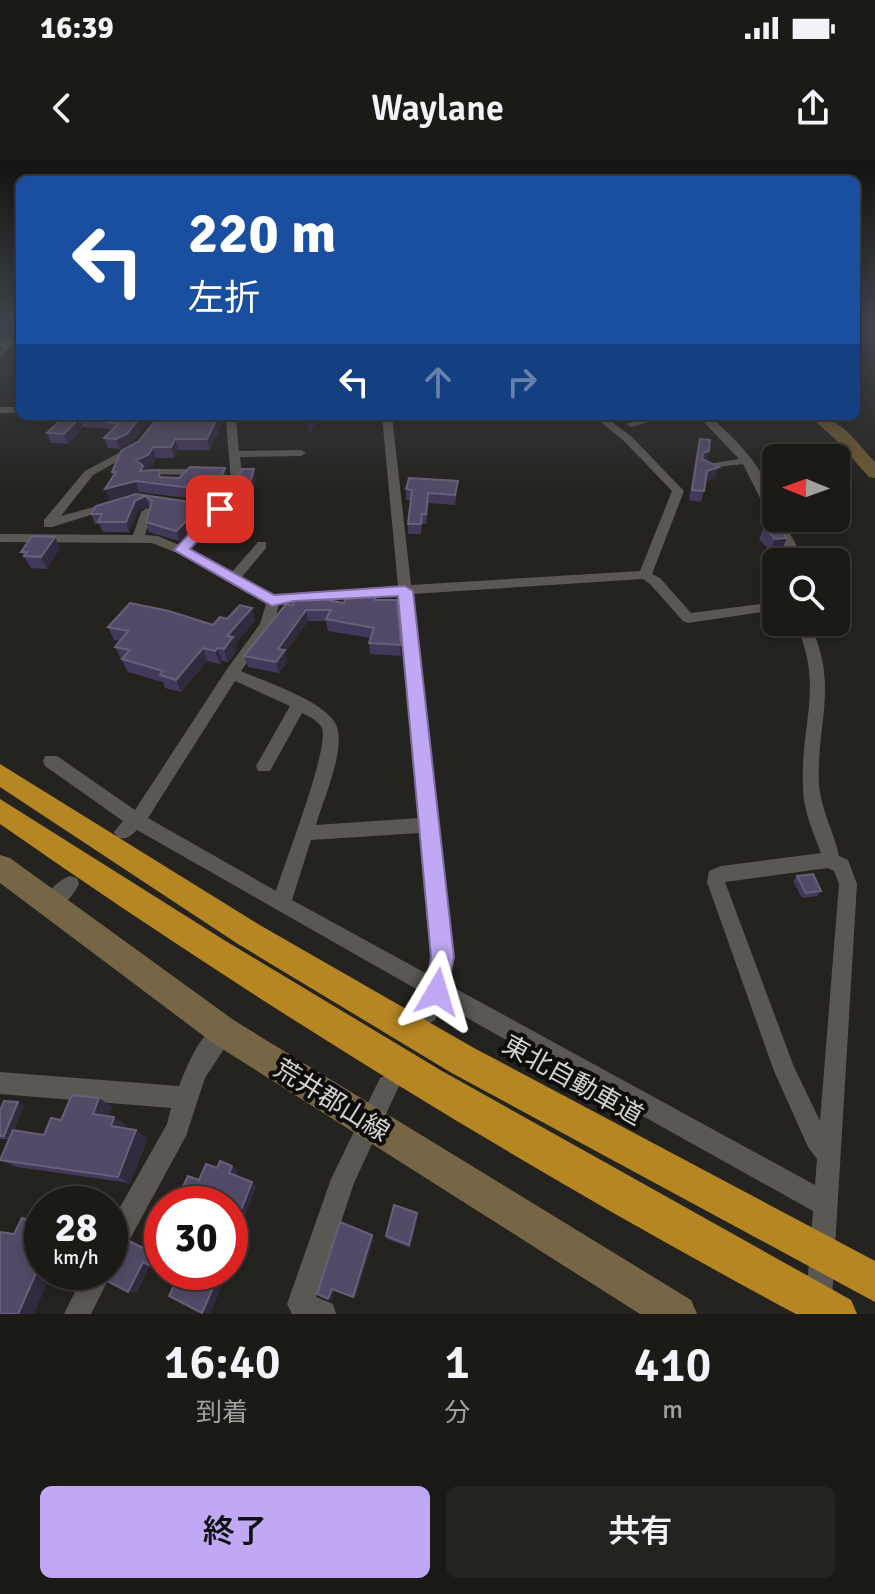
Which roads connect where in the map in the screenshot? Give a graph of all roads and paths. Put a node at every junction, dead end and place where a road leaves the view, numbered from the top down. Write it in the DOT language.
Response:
graph roads {
  1 [pos="158,420"];
  2 [pos="232,420"];
  3 [pos="387,420"];
  4 [pos="603,420"];
  5 [pos="648,420"];
  6 [pos="708,420"];
  7 [pos="631,424"];
  8 [pos="291,437"];
  9 [pos="301,453"];
  10 [pos="235,454"];
  11 [pos="288,454"];
  12 [pos="744,461"];
  13 [pos="706,467"];
  14 [pos="149,472"];
  15 [pos="214,472"];
  16 [pos="121,503"];
  17 [pos="205,507"];
  18 [pos="220,509"];
  19 [pos="147,512"];
  20 [pos="48,523"];
  21 [pos="0,538"];
  22 [pos="38,538"];
  23 [pos="138,538"];
  24 [pos="262,545"];
  25 [pos="791,548"];
  26 [pos="181,550"];
  27 [pos="645,575"];
  28 [pos="233,579"];
  29 [pos="405,591"];
  30 [pos="272,601"];
  31 [pos="762,607"];
  32 [pos="807,636"];
  33 [pos="232,673"];
  34 [pos="299,704"];
  35 [pos="51,761"];
  36 [pos="264,766"];
  37 [pos="0,774"];
  38 [pos="0,810"];
  39 [pos="429,825"];
  40 [pos="129,826"];
  41 [pos="304,833"];
  42 [pos="829,860"];
  43 [pos="0,867"];
  44 [pos="281,904"];
  45 [pos="437,992"];
  46 [pos="428,1013"];
  47 [pos="224,1032"];
  48 [pos="0,1083"];
  49 [pos="388,1086"];
  50 [pos="185,1098"];
  51 [pos="369,1124"];
  52 [pos="827,1153"];
  53 [pos="823,1203"];
  54 [pos="128,1218"];
  55 [pos="875,1282"];
  56 [pos="90,1290"];
  57 [pos="77,1314"];
  58 [pos="323,1314"];
  59 [pos="677,1314"];
  60 [pos="818,1314"];
  61 [pos="837,1314"];
  1 -- 20 [label="street"];
  2 -- 10 [label="street"];
  3 -- 29 [label="street"];
  4 -- 27 [label="street"];
  5 -- 7 [label="street"];
  6 -- 12 [label="street"];
  8 -- 11 [label="street"];
  9 -- 11 [label="street"];
  10 -- 11 [label="street"];
  10 -- 18 [label="street"];
  12 -- 13 [label="street"];
  12 -- 25 [label="street"];
  14 -- 15 [label="street"];
  16 -- 20 [label="street"];
  17 -- 18 [label="street"];
  18 -- 26 [label="street"];
  19 -- 23 [label="street"];
  20 -- 22 [label="street"];
  21 -- 22 [label="street"];
  22 -- 23 [label="street"];
  23 -- 26 [label="street"];
  24 -- 28 [label="street"];
  26 -- 28 [label="street"];
  27 -- 29 [label="street"];
  27 -- 31 [label="street"];
  28 -- 30 [label="street"];
  29 -- 30 [label="street"];
  29 -- 39 [label="street"];
  30 -- 33 [label="street"];
  32 -- 42 [label="street"];
  33 -- 34 [label="street"];
  33 -- 40 [label="street"];
  34 -- 36 [label="street"];
  34 -- 41 [label="street"];
  35 -- 40 [label="street"];
  37 -- 55 [label="highway, 東北自動車道"];
  38 -- 61 [label="highway"];
  39 -- 41 [label="street"];
  39 -- 45 [label="street"];
  40 -- 44 [label="street"];
  41 -- 44 [label="street"];
  42 -- 52 [label="street"];
  42 -- 52 [label="street"];
  43 -- 47 [label="main road, 荒井郡山線"];
  44 -- 45 [label="street"];
  45 -- 46 [label="street"];
  45 -- 53 [label="street"];
  47 -- 50 [label="street"];
  47 -- 51 [label="main road, 荒井郡山線"];
  48 -- 50 [label="street"];
  49 -- 51 [label="street"];
  50 -- 54 [label="street"];
  51 -- 58 [label="street"];
  51 -- 59 [label="main road, 荒井郡山線"];
  52 -- 53 [label="street"];
  53 -- 60 [label="street"];
  56 -- 57 [label="street"];
}
